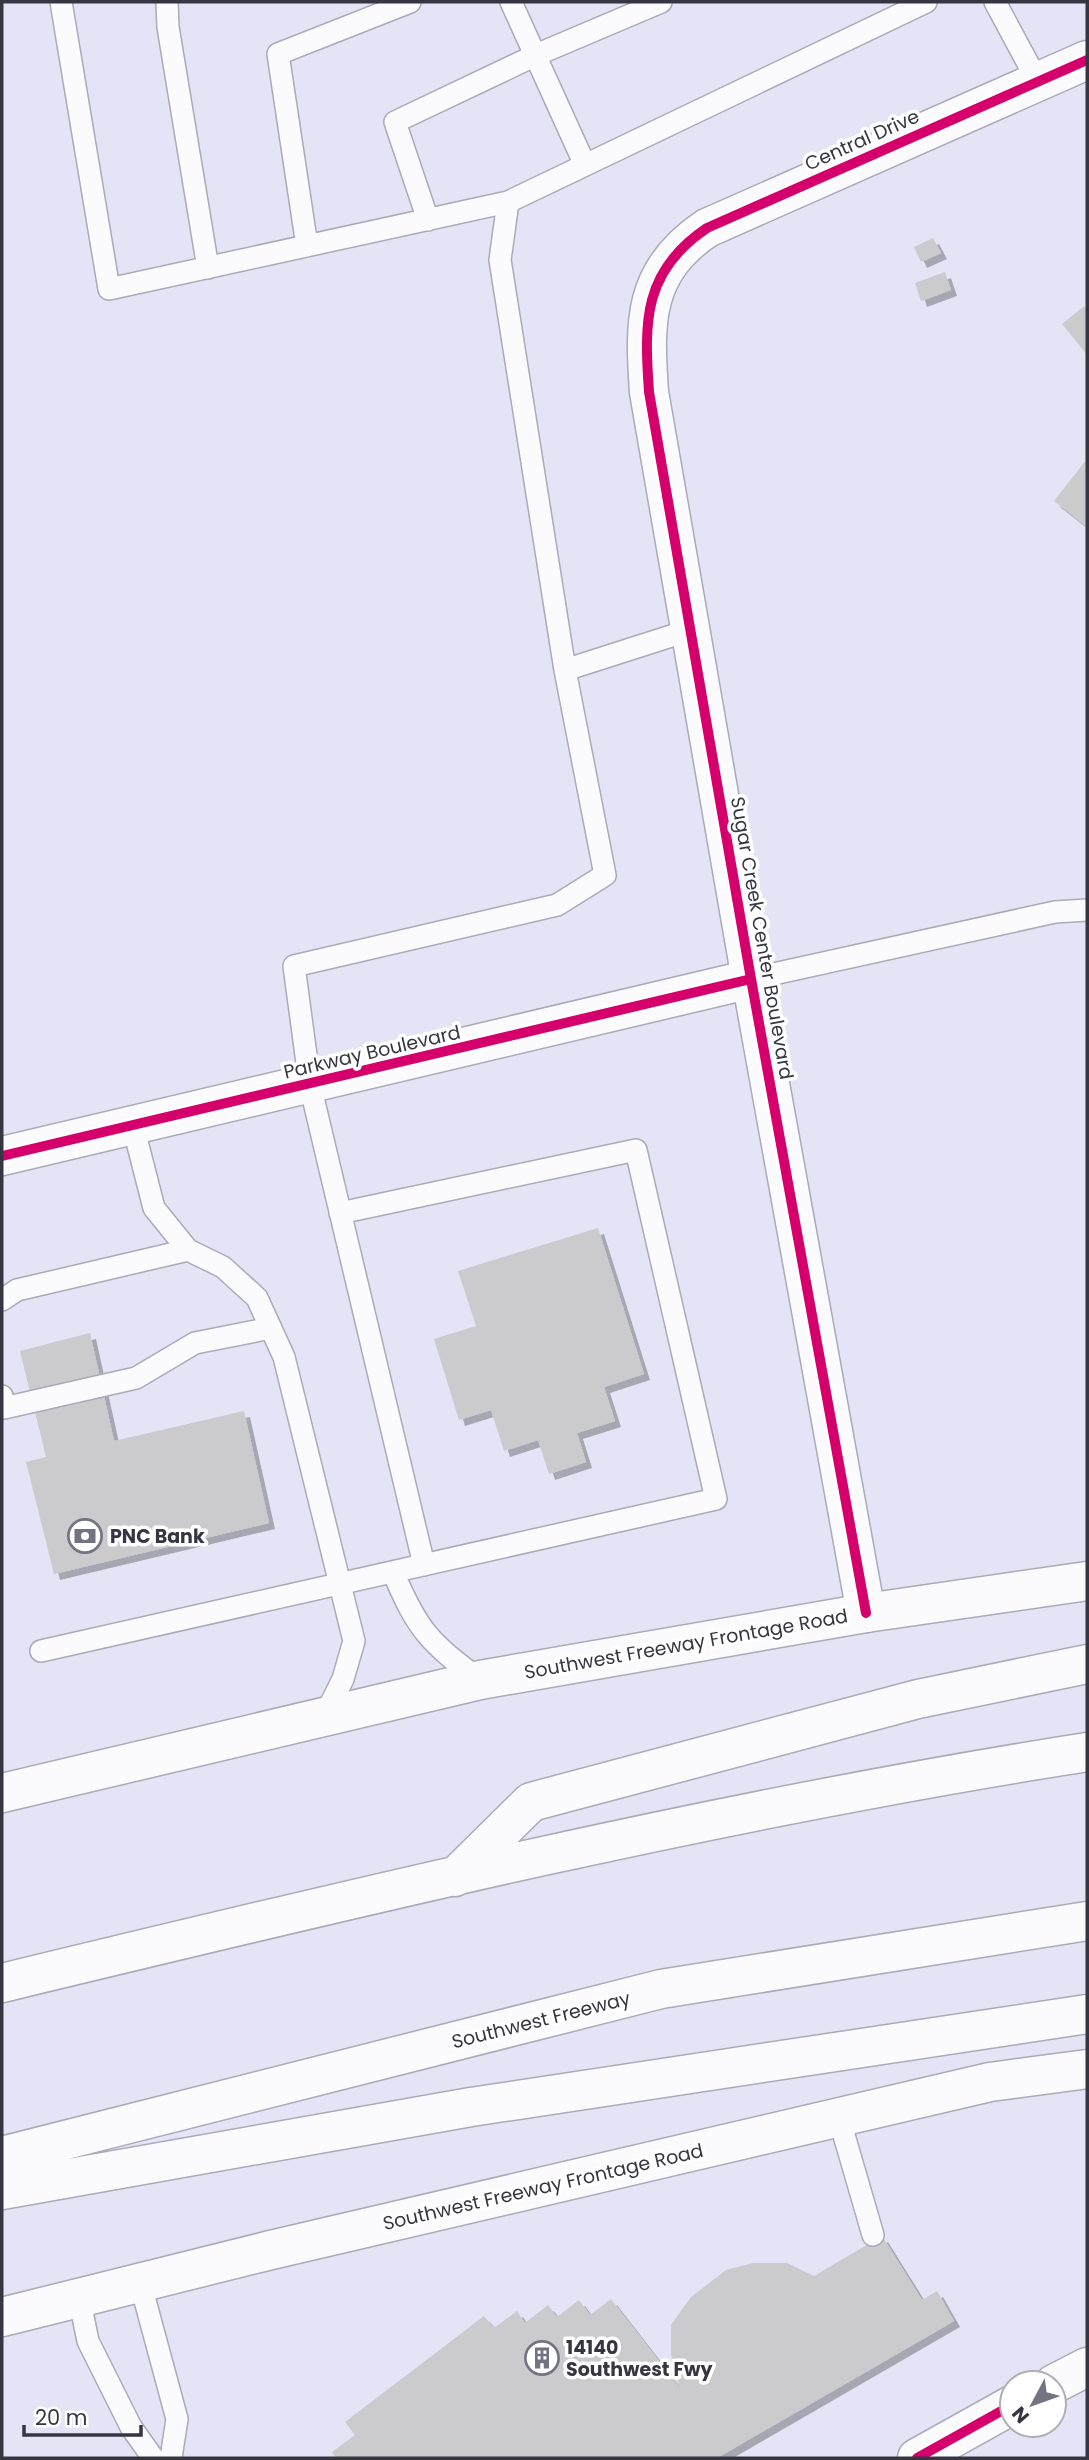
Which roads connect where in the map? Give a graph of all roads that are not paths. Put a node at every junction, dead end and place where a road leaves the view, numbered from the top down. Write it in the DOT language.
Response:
graph roads {
  1 [pos="61,2"];
  2 [pos="167,2"];
  3 [pos="410,2"];
  4 [pos="511,2"];
  5 [pos="661,2"];
  6 [pos="926,2"];
  7 [pos="995,2"];
  8 [pos="536,55"];
  9 [pos="1087,60"];
  10 [pos="1038,82"];
  11 [pos="585,165"];
  12 [pos="508,202"];
  13 [pos="428,220"];
  14 [pos="307,246"];
  15 [pos="208,268"];
  16 [pos="662,270"];
  17 [pos="690,630"];
  18 [pos="565,670"];
  19 [pos="1087,910"];
  20 [pos="751,979"];
  21 [pos="310,1085"];
  22 [pos="133,1126"];
  23 [pos="2,1156"];
  24 [pos="340,1213"];
  25 [pos="188,1250"];
  26 [pos="10,1295"];
  27 [pos="271,1328"];
  28 [pos="2,1395"];
  29 [pos="424,1564"];
  30 [pos="393,1572"];
  31 [pos="1087,1581"];
  32 [pos="339,1584"];
  33 [pos="866,1613"];
  34 [pos="41,1651"];
  35 [pos="1087,1664"];
  36 [pos="480,1680"];
  37 [pos="324,1717"];
  38 [pos="1087,1752"];
  39 [pos="2,1793"];
  40 [pos="455,1877"];
  41 [pos="1087,1921"];
  42 [pos="2,1983"];
  43 [pos="1087,2014"];
  44 [pos="1087,2069"];
  45 [pos="839,2118"];
  46 [pos="2,2156"];
  47 [pos="2,2190"];
  48 [pos="873,2235"];
  49 [pos="140,2282"];
  50 [pos="79,2297"];
  51 [pos="2,2317"];
  52 [pos="1087,2367"];
  53 [pos="1068,2377"];
  54 [pos="998,2413"];
  55 [pos="153,2458"];
  56 [pos="171,2458"];
  57 [pos="917,2458"];
  1 -- 15 [label="lane"];
  2 -- 15 [label="lane"];
  3 -- 14 [label="lane"];
  4 -- 8 [label="lane"];
  5 -- 8 [label="lane"];
  6 -- 11 [label="lane"];
  7 -- 10 [label="lane"];
  8 -- 11 [label="lane"];
  8 -- 13 [label="lane"];
  9 -- 10 [label="main road, Central Drive"];
  10 -- 16 [label="main road, Central Drive"];
  11 -- 12 [label="lane"];
  12 -- 13 [label="lane"];
  12 -- 18 [label="lane"];
  13 -- 14 [label="lane"];
  14 -- 15 [label="lane"];
  16 -- 17 [label="main road, Sugar Creek Center Boulevard"];
  17 -- 18 [label="lane"];
  17 -- 20 [label="main road, Sugar Creek Center Boulevard"];
  18 -- 21 [label="lane"];
  19 -- 20 [label="lane"];
  20 -- 21 [label="main road, Parkway Boulevard"];
  20 -- 33 [label="main road, Sugar Creek Center Boulevard"];
  21 -- 22 [label="main road, Parkway Boulevard"];
  21 -- 24 [label="lane"];
  22 -- 23 [label="main road, Parkway Boulevard"];
  22 -- 25 [label="lane"];
  24 -- 29 [label="lane"];
  24 -- 29 [label="lane"];
  25 -- 26 [label="lane"];
  25 -- 27 [label="lane"];
  27 -- 28 [label="lane"];
  27 -- 32 [label="lane"];
  29 -- 30 [label="lane"];
  30 -- 32 [label="lane"];
  30 -- 36 [label="lane"];
  31 -- 33 [label="main road, Southwest Freeway Frontage Road"];
  32 -- 34 [label="lane"];
  32 -- 37 [label="lane"];
  33 -- 36 [label="main road, Southwest Freeway Frontage Road"];
  35 -- 40 [label="main road"];
  36 -- 37 [label="main road, Southwest Freeway Frontage Road"];
  37 -- 39 [label="main road, Southwest Freeway Frontage Road"];
  38 -- 40 [label="main road"];
  40 -- 42 [label="main road"];
  41 -- 46 [label="main road, Southwest Freeway"];
  43 -- 47 [label="main road"];
  44 -- 45 [label="main road, Southwest Freeway Frontage Road"];
  45 -- 48 [label="lane"];
  45 -- 49 [label="main road, Southwest Freeway Frontage Road"];
  49 -- 50 [label="main road, Southwest Freeway Frontage Road"];
  49 -- 56 [label="lane"];
  50 -- 51 [label="main road, Southwest Freeway Frontage Road"];
  50 -- 55 [label="lane"];
  52 -- 53 [label="main road"];
  54 -- 57 [label="main road"];
}
